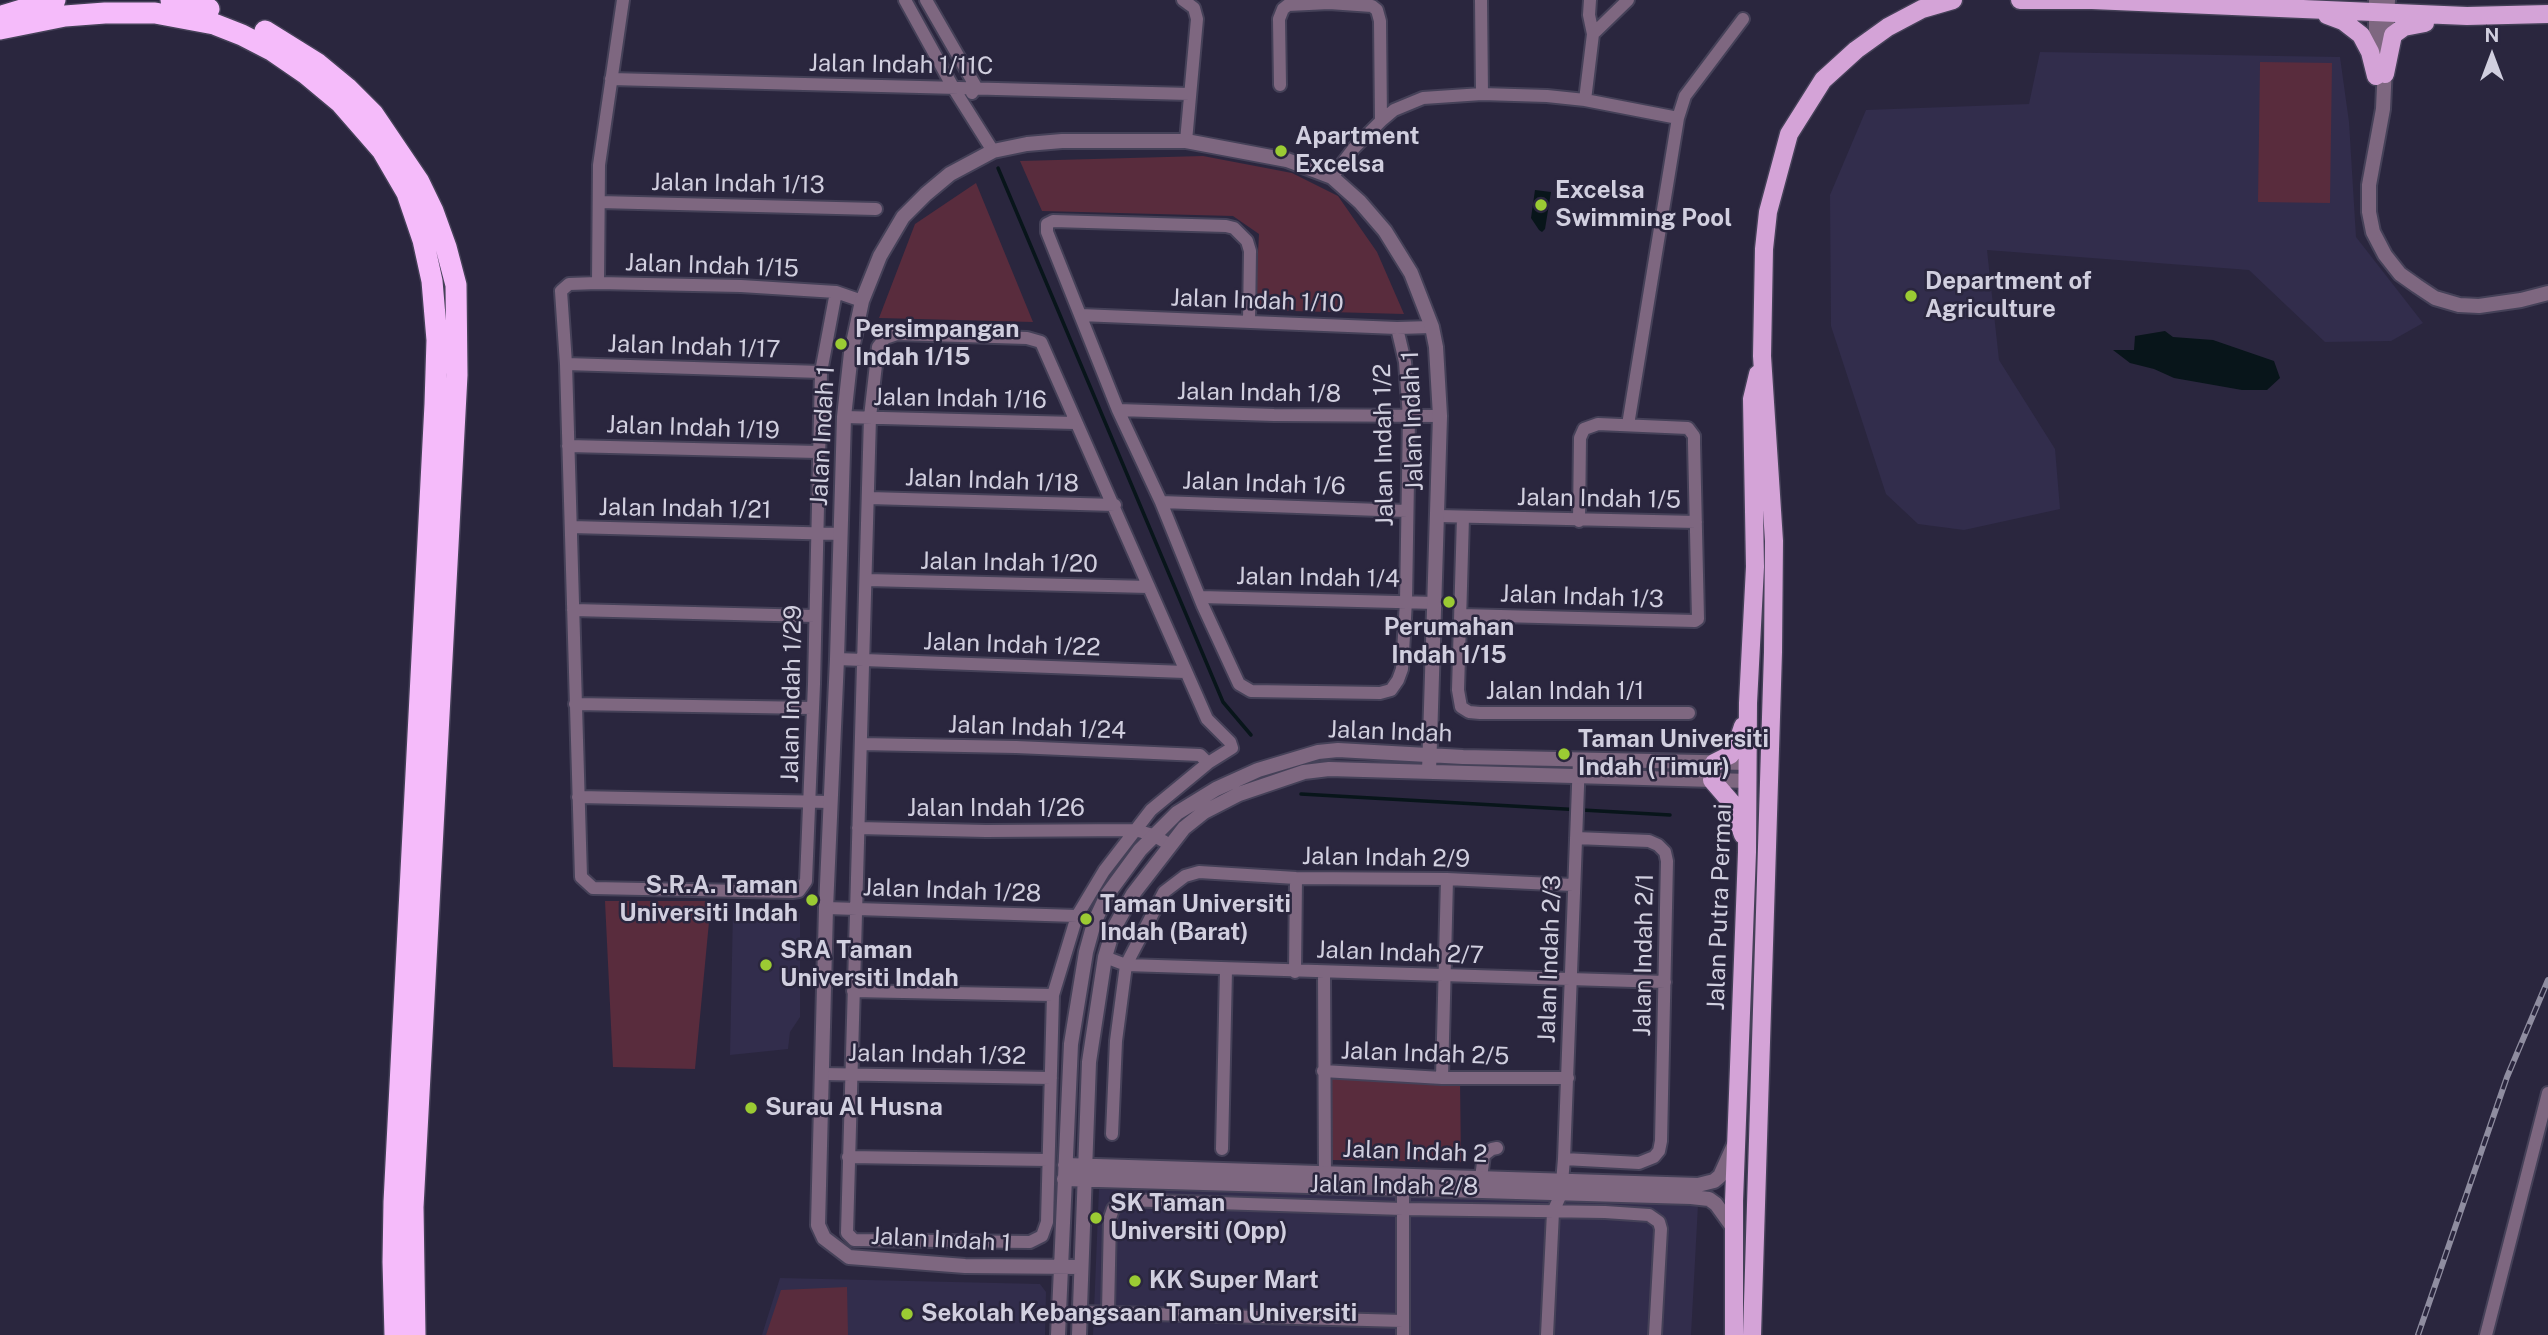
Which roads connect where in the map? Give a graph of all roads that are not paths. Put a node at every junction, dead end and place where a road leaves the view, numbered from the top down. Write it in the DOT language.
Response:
graph roads {
  1 [pos="11,0"];
  2 [pos="45,0"];
  3 [pos="57,0"];
  4 [pos="171,0"];
  5 [pos="624,0"];
  6 [pos="905,0"];
  7 [pos="926,0"];
  8 [pos="1184,0"];
  9 [pos="1481,0"];
  10 [pos="1590,0"];
  11 [pos="1628,0"];
  12 [pos="1952,0"];
  13 [pos="2020,0"];
  14 [pos="0,2"];
  15 [pos="2381,7"];
  16 [pos="2314,9"];
  17 [pos="2548,14"];
  18 [pos="0,16"];
  19 [pos="2466,16"];
  20 [pos="1743,19"];
  21 [pos="0,29"];
  22 [pos="1593,34"];
  23 [pos="1380,74"];
  24 [pos="2380,75"];
  25 [pos="611,79"];
  26 [pos="1280,85"];
  27 [pos="976,87"];
  28 [pos="954,89"];
  29 [pos="1190,94"];
  30 [pos="1482,94"];
  31 [pos="1585,100"];
  32 [pos="963,105"];
  33 [pos="1394,110"];
  34 [pos="1678,118"];
  35 [pos="1381,121"];
  36 [pos="1186,141"];
  37 [pos="993,151"];
  38 [pos="1332,177"];
  39 [pos="599,202"];
  40 [pos="876,209"];
  41 [pos="598,283"];
  42 [pos="836,292"];
  43 [pos="2548,293"];
  44 [pos="862,301"];
  45 [pos="1080,315"];
  46 [pos="1249,321"];
  47 [pos="1432,327"];
  48 [pos="1397,328"];
  49 [pos="1762,356"];
  50 [pos="566,364"];
  51 [pos="821,372"];
  52 [pos="1118,410"];
  53 [pos="1440,416"];
  54 [pos="844,417"];
  55 [pos="870,417"];
  56 [pos="1409,417"];
  57 [pos="1076,423"];
  58 [pos="1628,425"];
  59 [pos="568,446"];
  60 [pos="818,452"];
  61 [pos="869,498"];
  62 [pos="1161,502"];
  63 [pos="1115,505"];
  64 [pos="1407,510"];
  65 [pos="1438,516"];
  66 [pos="1463,517"];
  67 [pos="1579,521"];
  68 [pos="1696,522"];
  69 [pos="571,527"];
  70 [pos="817,534"];
  71 [pos="841,534"];
  72 [pos="867,580"];
  73 [pos="1149,587"];
  74 [pos="1200,597"];
  75 [pos="1406,601"];
  76 [pos="1436,603"];
  77 [pos="573,610"];
  78 [pos="815,615"];
  79 [pos="1461,615"];
  80 [pos="837,659"];
  81 [pos="865,660"];
  82 [pos="1185,672"];
  83 [pos="1748,703"];
  84 [pos="575,704"];
  85 [pos="812,708"];
  86 [pos="1772,708"];
  87 [pos="1689,713"];
  88 [pos="861,744"];
  89 [pos="1429,755"];
  90 [pos="1579,760"];
  91 [pos="1208,762"];
  92 [pos="1713,771"];
  93 [pos="1429,772"];
  94 [pos="1751,772"];
  95 [pos="1579,776"];
  96 [pos="578,797"];
  97 [pos="810,801"];
  98 [pos="830,802"];
  99 [pos="1767,827"];
  100 [pos="858,828"];
  101 [pos="1135,830"];
  102 [pos="1153,835"];
  103 [pos="1576,838"];
  104 [pos="1170,845"];
  105 [pos="1747,852"];
  106 [pos="1296,878"];
  107 [pos="1447,879"];
  108 [pos="1573,885"];
  109 [pos="826,908"];
  110 [pos="855,909"];
  111 [pos="1077,916"];
  112 [pos="1105,957"];
  113 [pos="1126,965"];
  114 [pos="1226,970"];
  115 [pos="1295,972"];
  116 [pos="1324,972"];
  117 [pos="1445,976"];
  118 [pos="1571,978"];
  119 [pos="1665,982"];
  120 [pos="853,992"];
  121 [pos="1054,995"];
  122 [pos="1323,1071"];
  123 [pos="823,1074"];
  124 [pos="850,1074"];
  125 [pos="1442,1077"];
  126 [pos="1051,1078"];
  127 [pos="1568,1078"];
  128 [pos="2548,1093"];
  129 [pos="1112,1134"];
  130 [pos="1737,1138"];
  131 [pos="1497,1148"];
  132 [pos="1222,1149"];
  133 [pos="848,1157"];
  134 [pos="1564,1159"];
  135 [pos="1048,1160"];
  136 [pos="1065,1172"];
  137 [pos="1085,1173"];
  138 [pos="1481,1178"];
  139 [pos="1325,1179"];
  140 [pos="1403,1182"];
  141 [pos="1562,1187"];
  142 [pos="1403,1209"];
  143 [pos="1553,1212"];
  144 [pos="1734,1229"];
  145 [pos="1059,1267"];
  146 [pos="1081,1267"];
  147 [pos="1080,1312"];
  148 [pos="1108,1312"];
  149 [pos="1403,1321"];
  150 [pos="395,1335"];
  151 [pos="415,1335"];
  152 [pos="1058,1335"];
  153 [pos="1079,1335"];
  154 [pos="1403,1335"];
  155 [pos="1547,1335"];
  156 [pos="1655,1335"];
  157 [pos="1734,1335"];
  158 [pos="1752,1335"];
  159 [pos="2486,1335"];
  1 -- 14 [label="highway"];
  2 -- 3 [label="highway"];
  3 -- 18 [label="highway"];
  4 -- 151 [label="highway"];
  5 -- 25 [label="street"];
  6 -- 28 [label="street"];
  7 -- 27 [label="street"];
  8 -- 29 [label="street"];
  9 -- 30 [label="street"];
  10 -- 22 [label="street"];
  11 -- 22 [label="street"];
  12 -- 49 [label="main road, Jalan Putra Permai"];
  13 -- 16 [label="main road"];
  15 -- 16 [label="main road"];
  15 -- 19 [label="main road"];
  15 -- 24 [label="street"];
  16 -- 24 [label="main road"];
  17 -- 19 [label="main road"];
  19 -- 24 [label="main road"];
  20 -- 34 [label="street"];
  21 -- 150 [label="highway"];
  22 -- 31 [label="street"];
  23 -- 26 [label="street"];
  23 -- 33 [label="street"];
  23 -- 35 [label="street"];
  24 -- 43 [label="street"];
  25 -- 28 [label="street, Jalan Indah 1/11C"];
  25 -- 39 [label="street"];
  27 -- 28 [label="street, Jalan Indah 1/11C"];
  27 -- 29 [label="street, Jalan Indah 1/11C"];
  27 -- 32 [label="street"];
  28 -- 32 [label="street"];
  29 -- 36 [label="street"];
  30 -- 31 [label="street"];
  30 -- 33 [label="street"];
  31 -- 34 [label="street"];
  32 -- 37 [label="street"];
  33 -- 35 [label="street"];
  34 -- 58 [label="street"];
  35 -- 38 [label="street"];
  36 -- 37 [label="street, Jalan Indah 1"];
  36 -- 38 [label="street, Jalan Indah 1"];
  37 -- 44 [label="street, Jalan Indah 1"];
  38 -- 47 [label="street, Jalan Indah 1"];
  39 -- 40 [label="street, Jalan Indah 1/13"];
  39 -- 41 [label="street"];
  41 -- 42 [label="street, Jalan Indah 1/15"];
  41 -- 50 [label="street, Jalan Indah 1/15"];
  42 -- 44 [label="street, Jalan Indah 1/15"];
  42 -- 51 [label="street, Jalan Indah 1/29"];
  44 -- 54 [label="street, Jalan Indah 1"];
  45 -- 46 [label="street, Jalan Indah 1/10"];
  45 -- 46 [label="street"];
  45 -- 52 [label="street"];
  46 -- 48 [label="street, Jalan Indah 1/10"];
  47 -- 48 [label="street, Jalan Indah 1/10"];
  47 -- 53 [label="street, Jalan Indah 1"];
  48 -- 56 [label="street, Jalan Indah 1/2"];
  49 -- 83 [label="main road, Jalan Putra Permai"];
  49 -- 86 [label="main road, Jalan Putra Permai"];
  50 -- 51 [label="street, Jalan Indah 1/17"];
  50 -- 59 [label="street"];
  51 -- 60 [label="street, Jalan Indah 1/29"];
  52 -- 56 [label="street, Jalan Indah 1/8"];
  52 -- 62 [label="street"];
  53 -- 56 [label="street, Jalan Indah 1/8"];
  53 -- 65 [label="street, Jalan Indah 1"];
  54 -- 55 [label="street, Jalan Indah 1/16"];
  54 -- 71 [label="street, Jalan Indah 1"];
  55 -- 57 [label="street, Jalan Indah 1/16"];
  55 -- 57 [label="street"];
  55 -- 61 [label="street"];
  56 -- 64 [label="street, Jalan Indah 1/2"];
  57 -- 63 [label="street"];
  58 -- 67 [label="street"];
  58 -- 68 [label="street, Jalan Indah 1/5"];
  59 -- 60 [label="street, Jalan Indah 1/19"];
  59 -- 69 [label="street"];
  60 -- 70 [label="street, Jalan Indah 1/29"];
  61 -- 63 [label="street, Jalan Indah 1/18"];
  61 -- 72 [label="street"];
  62 -- 64 [label="street, Jalan Indah 1/6"];
  62 -- 74 [label="street"];
  63 -- 73 [label="street"];
  64 -- 75 [label="street, Jalan Indah 1/2"];
  65 -- 66 [label="street, Jalan Indah 1/5"];
  65 -- 76 [label="street, Jalan Indah 1"];
  66 -- 67 [label="street, Jalan Indah 1/5"];
  66 -- 79 [label="street"];
  67 -- 68 [label="street, Jalan Indah 1/5"];
  68 -- 79 [label="street, Jalan Indah 1/3"];
  69 -- 70 [label="street, Jalan Indah 1/21"];
  69 -- 77 [label="street"];
  70 -- 71 [label="street, Jalan Indah 1/21"];
  70 -- 78 [label="street, Jalan Indah 1/29"];
  71 -- 80 [label="street, Jalan Indah 1"];
  72 -- 73 [label="street, Jalan Indah 1/20"];
  72 -- 81 [label="street"];
  73 -- 82 [label="street"];
  74 -- 75 [label="street, Jalan Indah 1/4"];
  74 -- 75 [label="street, Jalan Indah 1/2"];
  75 -- 76 [label="street, Jalan Indah 1/4"];
  76 -- 89 [label="street, Jalan Indah 1"];
  77 -- 78 [label="street"];
  77 -- 84 [label="street"];
  78 -- 85 [label="street, Jalan Indah 1/29"];
  79 -- 87 [label="street, Jalan Indah 1/1"];
  80 -- 81 [label="street, Jalan Indah 1/22"];
  80 -- 98 [label="street, Jalan Indah 1"];
  81 -- 82 [label="street, Jalan Indah 1/22"];
  81 -- 88 [label="street"];
  82 -- 91 [label="street"];
  83 -- 92 [label="main road"];
  83 -- 94 [label="main road, Jalan Putra Permai"];
  84 -- 85 [label="street"];
  84 -- 96 [label="street"];
  85 -- 97 [label="street, Jalan Indah 1/29"];
  86 -- 94 [label="main road"];
  86 -- 99 [label="main road, Jalan Putra Permai"];
  88 -- 91 [label="street, Jalan Indah 1/24"];
  88 -- 100 [label="street"];
  89 -- 90 [label="street, Jalan Indah"];
  89 -- 93 [label="street, Jalan Indah 1"];
  89 -- 102 [label="street, Jalan Indah"];
  90 -- 92 [label="street, Jalan Indah"];
  90 -- 95 [label="street, Jalan Indah 2/3"];
  91 -- 101 [label="street"];
  92 -- 94 [label="street, Jalan Indah"];
  92 -- 95 [label="street, Jalan Indah"];
  92 -- 105 [label="main road"];
  93 -- 95 [label="street, Jalan Indah"];
  93 -- 104 [label="street, Jalan Indah"];
  94 -- 99 [label="main road"];
  94 -- 105 [label="main road, Jalan Putra Permai"];
  95 -- 103 [label="street, Jalan Indah 2/3"];
  96 -- 97 [label="street"];
  96 -- 97 [label="street, Jalan Indah 1/29"];
  97 -- 98 [label="street"];
  98 -- 109 [label="street, Jalan Indah 1"];
  99 -- 158 [label="main road, Jalan Putra Permai"];
  100 -- 101 [label="street, Jalan Indah 1/26"];
  100 -- 110 [label="street"];
  101 -- 102 [label="street, Jalan Indah 1/26"];
  101 -- 111 [label="street"];
  102 -- 104 [label="street, Jalan Indah 1/26"];
  102 -- 136 [label="street, Jalan Indah"];
  103 -- 108 [label="street, Jalan Indah 2/3"];
  103 -- 119 [label="street, Jalan Indah 2/1"];
  104 -- 112 [label="street, Jalan Indah"];
  105 -- 130 [label="main road, Jalan Putra Permai"];
  106 -- 107 [label="street, Jalan Indah 2/9"];
  106 -- 113 [label="street, Jalan Indah 2/9"];
  106 -- 115 [label="street"];
  107 -- 108 [label="street, Jalan Indah 2/9"];
  107 -- 117 [label="street"];
  108 -- 118 [label="street, Jalan Indah 2/3"];
  109 -- 110 [label="street, Jalan Indah 1/28"];
  109 -- 123 [label="street, Jalan Indah 1"];
  110 -- 111 [label="street, Jalan Indah 1/28"];
  110 -- 120 [label="street"];
  111 -- 121 [label="street"];
  112 -- 113 [label="street, Jalan Indah 2/7"];
  112 -- 137 [label="street, Jalan Indah"];
  113 -- 114 [label="street, Jalan Indah 2/7"];
  113 -- 129 [label="street"];
  114 -- 115 [label="street, Jalan Indah 2/7"];
  114 -- 132 [label="street"];
  115 -- 116 [label="street, Jalan Indah 2/7"];
  116 -- 117 [label="street, Jalan Indah 2/7"];
  116 -- 122 [label="street"];
  117 -- 118 [label="street, Jalan Indah 2/7"];
  117 -- 125 [label="street"];
  118 -- 119 [label="street, Jalan Indah 2/7"];
  118 -- 127 [label="street, Jalan Indah 2/3"];
  119 -- 134 [label="street, Jalan Indah 2/1"];
  120 -- 121 [label="street"];
  120 -- 124 [label="street"];
  121 -- 126 [label="street"];
  122 -- 125 [label="street, Jalan Indah 2/5"];
  122 -- 139 [label="street"];
  123 -- 124 [label="street, Jalan Indah 1/32"];
  123 -- 145 [label="street, Jalan Indah 1"];
  124 -- 126 [label="street, Jalan Indah 1/32"];
  124 -- 133 [label="street"];
  125 -- 127 [label="street, Jalan Indah 2/5"];
  126 -- 135 [label="street"];
  127 -- 134 [label="street, Jalan Indah 2/3"];
  128 -- 159 [label="street"];
  130 -- 141 [label="street, Jalan Indah 2"];
  130 -- 144 [label="main road, Jalan Putra Permai"];
  131 -- 138 [label="street"];
  133 -- 135 [label="street"];
  133 -- 135 [label="street"];
  134 -- 141 [label="street, Jalan Indah 2/3"];
  136 -- 137 [label="street, Jalan Indah 2"];
  136 -- 145 [label="street, Jalan Indah"];
  137 -- 139 [label="street, Jalan Indah 2"];
  137 -- 146 [label="street, Jalan Indah"];
  138 -- 140 [label="street, Jalan Indah 2"];
  138 -- 141 [label="street, Jalan Indah 2"];
  139 -- 140 [label="street, Jalan Indah 2"];
  140 -- 141 [label="street, Jalan Indah 2"];
  140 -- 142 [label="street"];
  141 -- 143 [label="street"];
  141 -- 144 [label="street, Jalan Indah 2"];
  142 -- 143 [label="street, Jalan Indah 2/8"];
  142 -- 148 [label="street, Jalan Indah 2/8"];
  142 -- 149 [label="street"];
  143 -- 155 [label="street"];
  143 -- 156 [label="street, Jalan Indah 2/8"];
  144 -- 157 [label="main road, Jalan Putra Permai"];
  145 -- 146 [label="street, Jalan Indah 1"];
  145 -- 152 [label="street, Jalan Indah"];
  146 -- 147 [label="street, Jalan Indah"];
  147 -- 148 [label="street"];
  147 -- 153 [label="street, Jalan Indah"];
  148 -- 149 [label="street"];
  149 -- 154 [label="street"];
}
